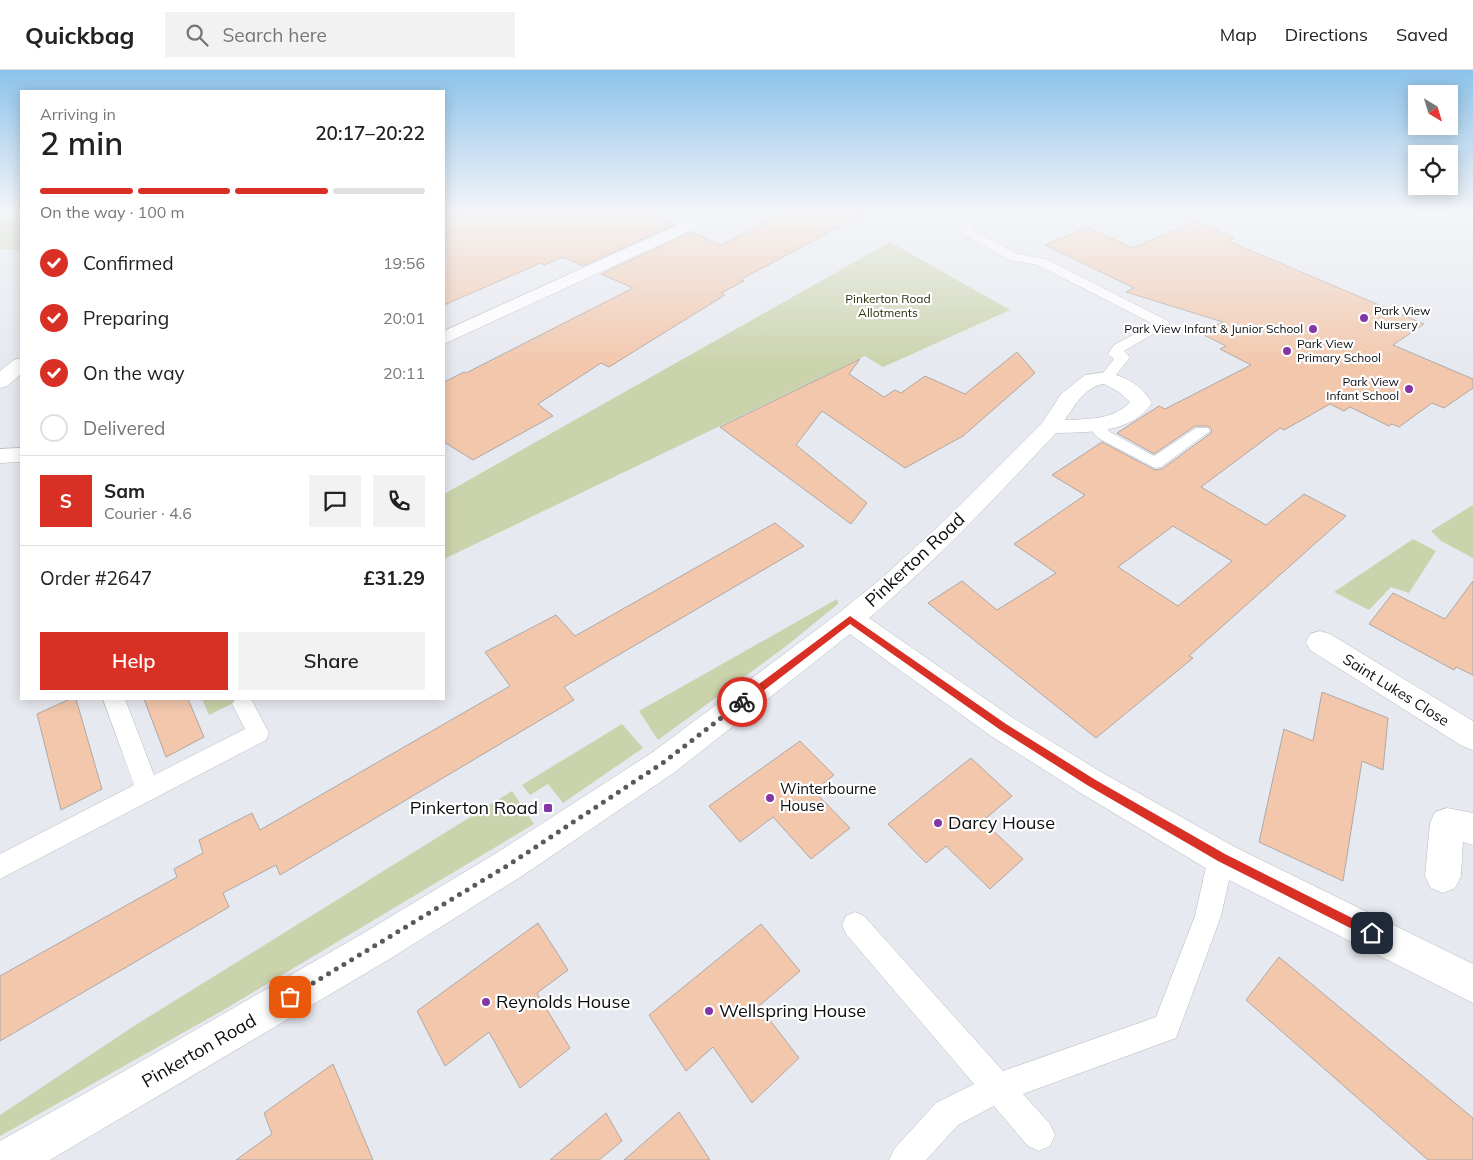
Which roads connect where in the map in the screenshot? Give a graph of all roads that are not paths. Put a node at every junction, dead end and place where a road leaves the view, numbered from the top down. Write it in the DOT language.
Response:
graph roads {
  1 [pos="605,264"];
  2 [pos="1046,264"];
  3 [pos="445,338"];
  4 [pos="20,365"];
  5 [pos="1106,378"];
  6 [pos="0,382"];
  7 [pos="1095,425"];
  8 [pos="1050,427"];
  9 [pos="1202,431"];
  10 [pos="20,455"];
  11 [pos="0,456"];
  12 [pos="850,619"];
  13 [pos="1320,642"];
  14 [pos="114,700"];
  15 [pos="243,704"];
  16 [pos="1473,737"];
  17 [pos="148,790"];
  18 [pos="1473,829"];
  19 [pos="1221,858"];
  20 [pos="0,867"];
  21 [pos="1443,876"];
  22 [pos="855,925"];
  23 [pos="1473,984"];
  24 [pos="997,1088"];
  25 [pos="1039,1135"];
  26 [pos="8,1160"];
  27 [pos="905,1160"];
  1 -- 3 [label="street"];
  2 -- 5 [label="lane"];
  4 -- 6 [label="street"];
  5 -- 7 [label="street"];
  5 -- 8 [label="street, Pinkerton Road"];
  7 -- 8 [label="street"];
  7 -- 9 [label="lane"];
  8 -- 12 [label="street, Pinkerton Road"];
  10 -- 11 [label="street"];
  12 -- 19 [label="street"];
  12 -- 26 [label="street, Pinkerton Road"];
  13 -- 16 [label="street, Saint Lukes Close"];
  14 -- 17 [label="lane"];
  15 -- 17 [label="lane"];
  17 -- 20 [label="lane"];
  18 -- 21 [label="street"];
  19 -- 23 [label="street"];
  19 -- 24 [label="lane"];
  22 -- 24 [label="lane"];
  24 -- 25 [label="lane"];
  24 -- 27 [label="lane"];
}
